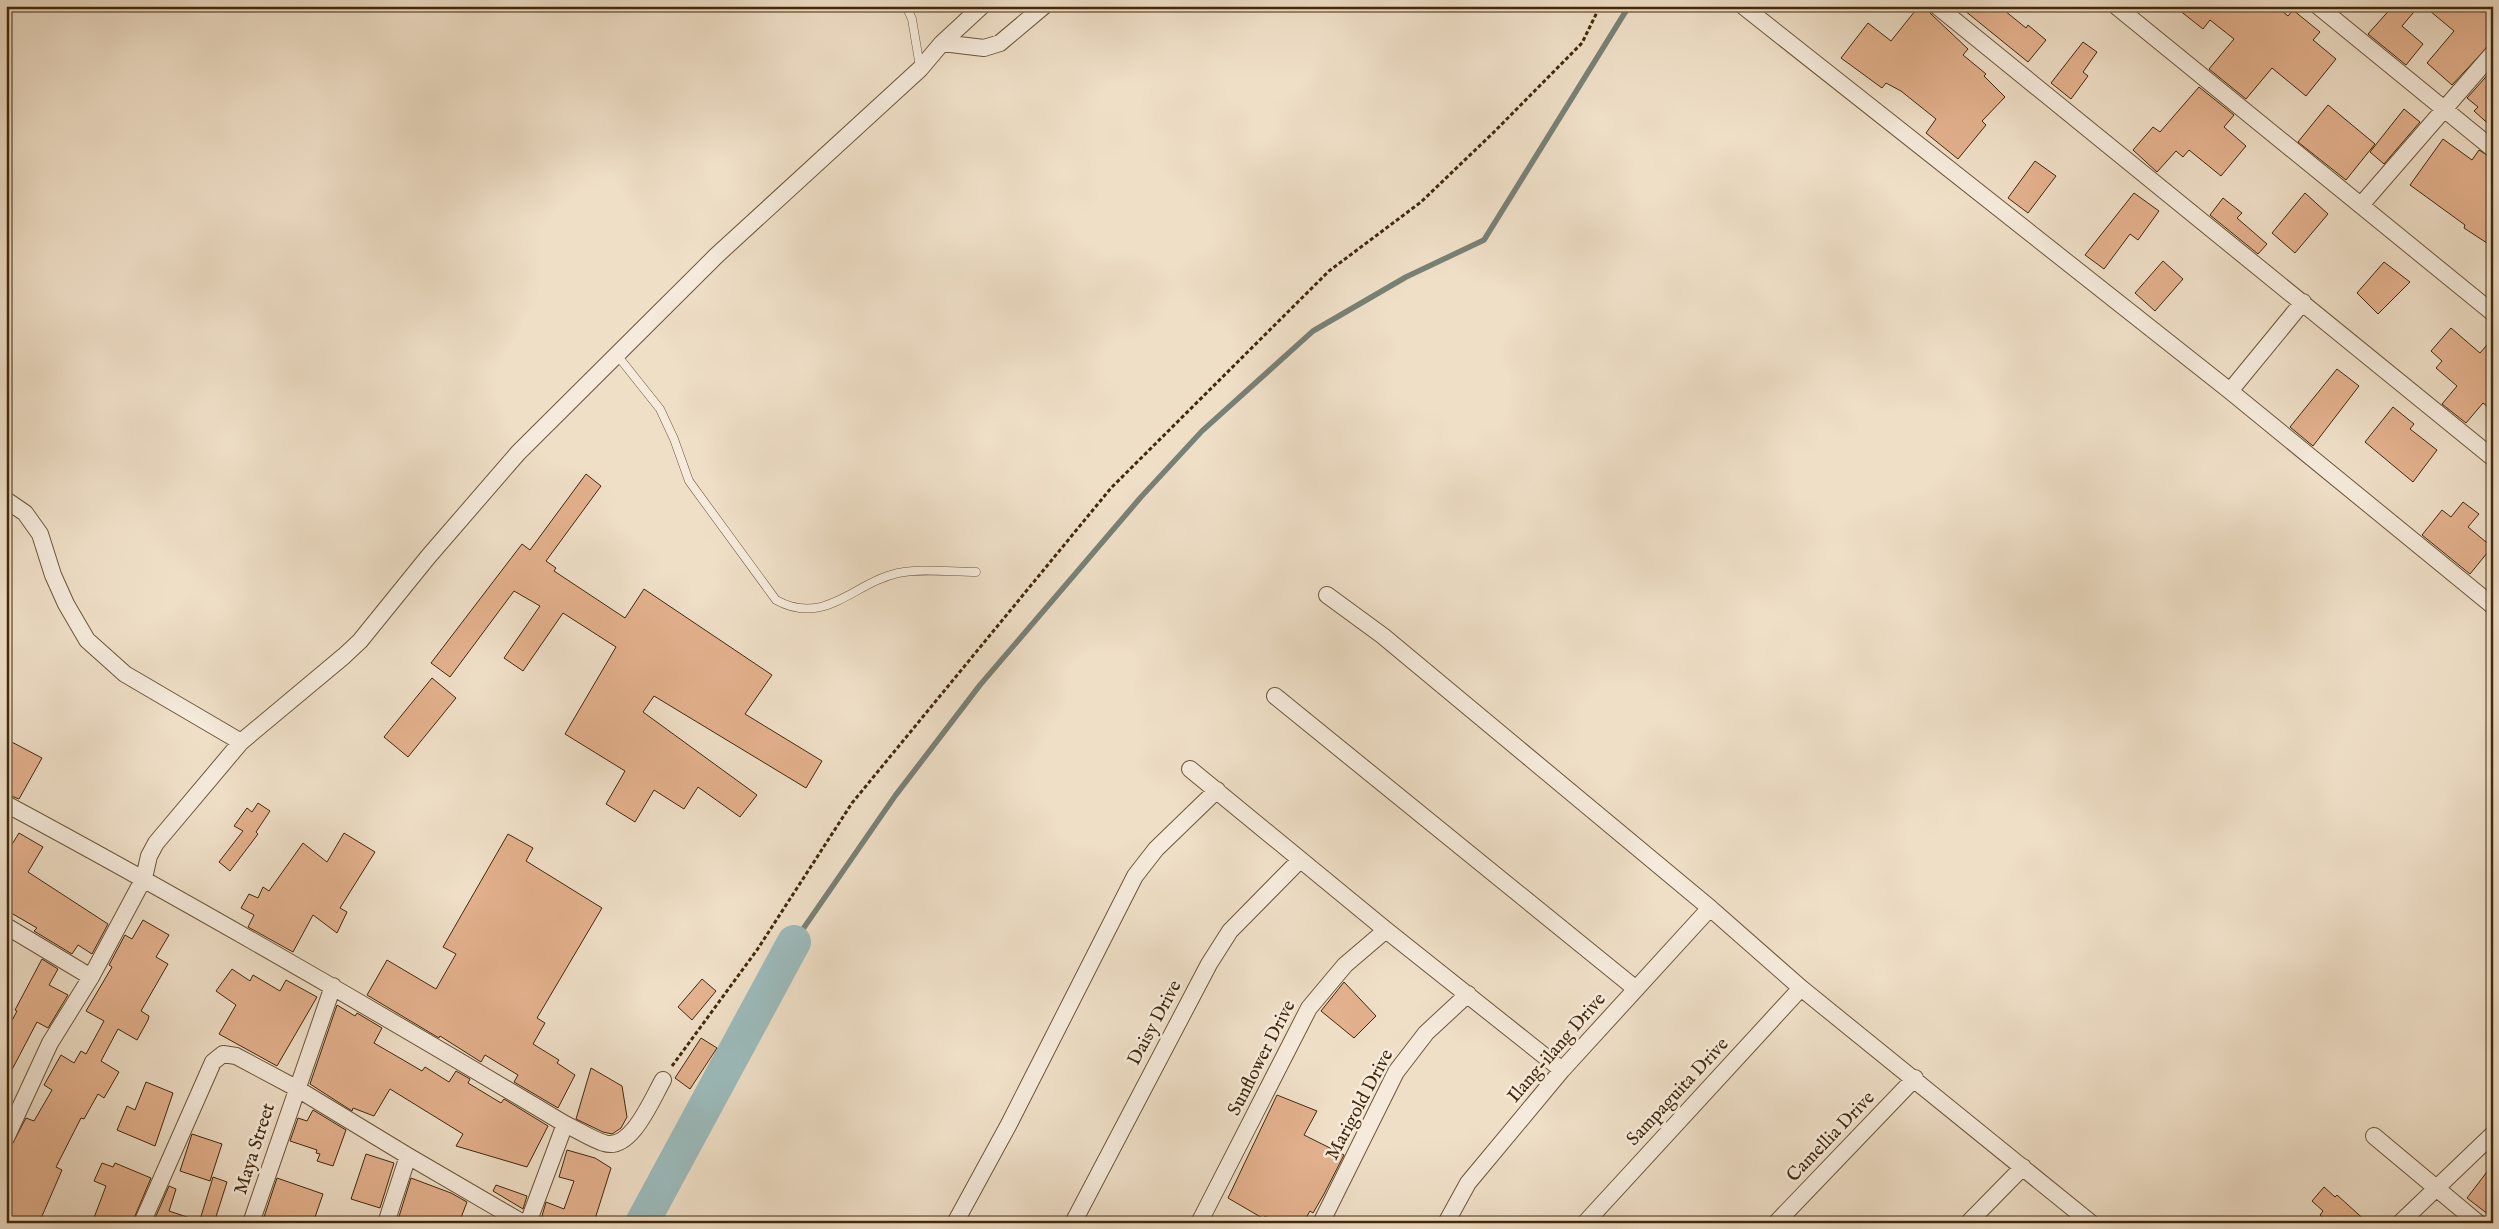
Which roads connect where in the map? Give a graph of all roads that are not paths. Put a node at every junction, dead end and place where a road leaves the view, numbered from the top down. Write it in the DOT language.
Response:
graph roads {
  1 [pos="906,6"];
  2 [pos="982,6"];
  3 [pos="1044,6"];
  4 [pos="1743,6"];
  5 [pos="1937,6"];
  6 [pos="2116,6"];
  7 [pos="2318,6"];
  8 [pos="942,43"];
  9 [pos="2493,53"];
  10 [pos="920,70"];
  11 [pos="2445,109"];
  12 [pos="2493,149"];
  13 [pos="2361,205"];
  14 [pos="2302,302"];
  15 [pos="2493,313"];
  16 [pos="617,354"];
  17 [pos="2230,391"];
  18 [pos="2493,458"];
  19 [pos="6,500"];
  20 [pos="976,572"];
  21 [pos="1327,595"];
  22 [pos="2493,606"];
  23 [pos="1276,696"];
  24 [pos="241,742"];
  25 [pos="1190,769"];
  26 [pos="1216,790"];
  27 [pos="6,804"];
  28 [pos="1300,860"];
  29 [pos="144,878"];
  30 [pos="1710,908"];
  31 [pos="6,926"];
  32 [pos="1386,930"];
  33 [pos="91,978"];
  34 [pos="333,986"];
  35 [pos="1801,988"];
  36 [pos="1636,989"];
  37 [pos="1468,994"];
  38 [pos="1562,1070"];
  39 [pos="1915,1078"];
  40 [pos="663,1080"];
  41 [pos="296,1088"];
  42 [pos="565,1124"];
  43 [pos="2493,1134"];
  44 [pos="2374,1136"];
  45 [pos="6,1138"];
  46 [pos="408,1156"];
  47 [pos="2023,1166"];
  48 [pos="2435,1188"];
  49 [pos="142,1223"];
  50 [pos="251,1223"];
  51 [pos="386,1223"];
  52 [pos="523,1223"];
  53 [pos="528,1223"];
  54 [pos="955,1223"];
  55 [pos="1074,1223"];
  56 [pos="1199,1223"];
  57 [pos="1320,1223"];
  58 [pos="1446,1223"];
  59 [pos="1585,1223"];
  60 [pos="1776,1223"];
  61 [pos="1968,1223"];
  62 [pos="2091,1223"];
  63 [pos="2400,1223"];
  64 [pos="2478,1223"];
  1 -- 10 [label="lane"];
  2 -- 8 [label="street"];
  3 -- 8 [label="street"];
  4 -- 17 [label="street"];
  5 -- 14 [label="street"];
  6 -- 13 [label="street"];
  7 -- 11 [label="street"];
  8 -- 10 [label="street"];
  9 -- 11 [label="street"];
  10 -- 16 [label="street"];
  11 -- 12 [label="street"];
  11 -- 13 [label="street"];
  13 -- 15 [label="street"];
  14 -- 17 [label="street"];
  14 -- 18 [label="street"];
  16 -- 20 [label="lane"];
  16 -- 24 [label="street"];
  17 -- 22 [label="street"];
  19 -- 24 [label="street"];
  21 -- 30 [label="street"];
  23 -- 36 [label="street"];
  24 -- 29 [label="street"];
  25 -- 26 [label="street"];
  26 -- 28 [label="street"];
  26 -- 54 [label="street"];
  27 -- 29 [label="street"];
  28 -- 32 [label="street"];
  28 -- 55 [label="street, Daisy Drive"];
  29 -- 33 [label="street"];
  29 -- 34 [label="street"];
  30 -- 35 [label="street"];
  30 -- 36 [label="street, Ilang-ilang Drive"];
  31 -- 33 [label="street"];
  32 -- 37 [label="street"];
  32 -- 56 [label="street, Sunflower Drive"];
  33 -- 45 [label="street"];
  34 -- 41 [label="street, Maya Street"];
  34 -- 42 [label="street"];
  35 -- 39 [label="street"];
  35 -- 59 [label="street, Sampaguita Drive"];
  36 -- 38 [label="street, Ilang-ilang Drive"];
  37 -- 38 [label="street"];
  37 -- 57 [label="street, Marigold Drive"];
  38 -- 58 [label="street, Ilang-ilang Drive"];
  39 -- 47 [label="street"];
  39 -- 60 [label="street, Camellia Drive"];
  40 -- 42 [label="street"];
  41 -- 46 [label="street"];
  41 -- 49 [label="street"];
  41 -- 50 [label="street, Maya Street"];
  42 -- 53 [label="street"];
  43 -- 48 [label="street"];
  44 -- 48 [label="street"];
  46 -- 51 [label="street"];
  46 -- 52 [label="street"];
  47 -- 61 [label="street"];
  47 -- 62 [label="street"];
  48 -- 63 [label="street"];
  48 -- 64 [label="street"];
}
